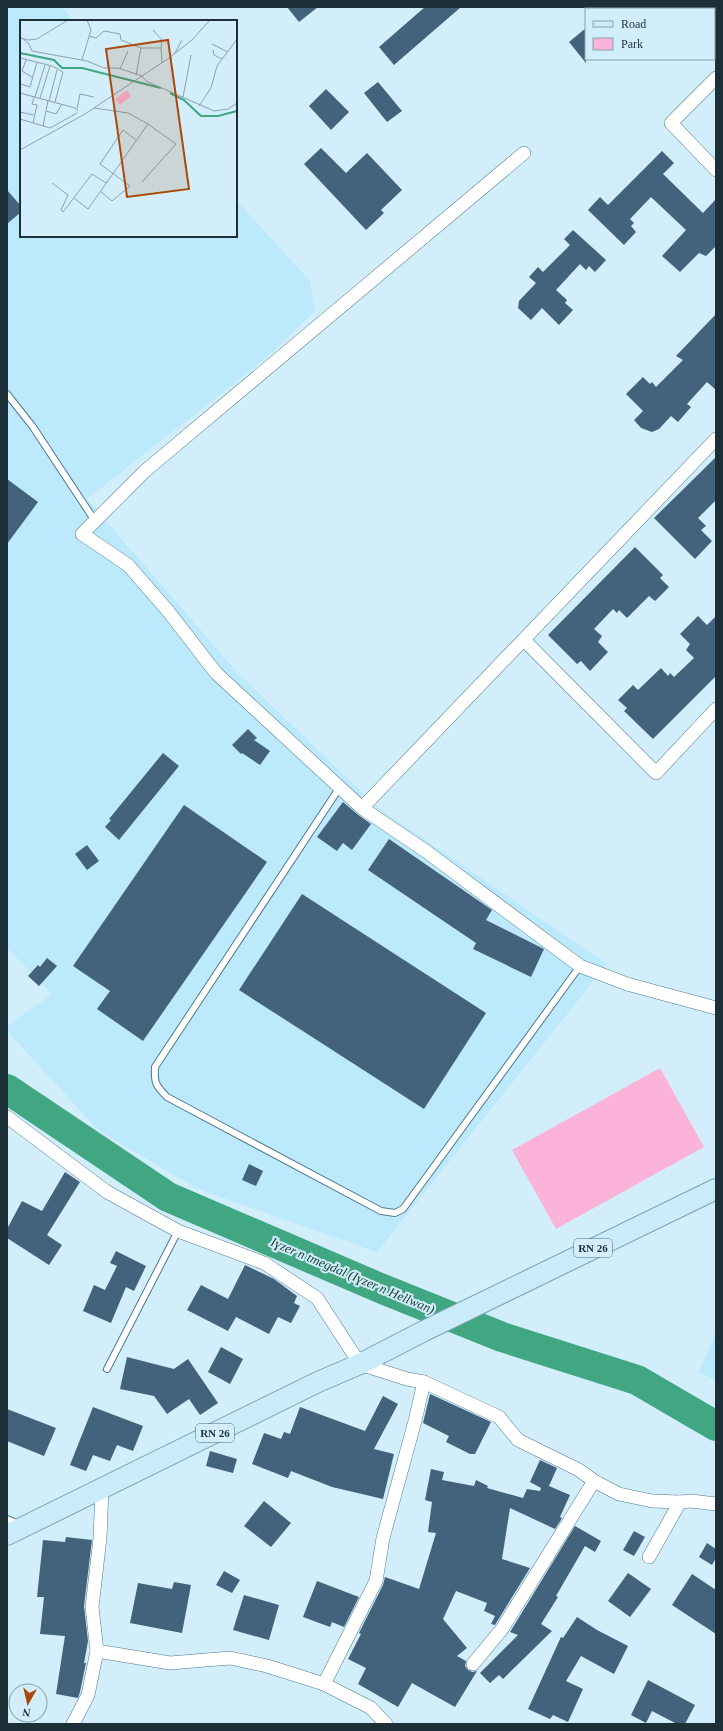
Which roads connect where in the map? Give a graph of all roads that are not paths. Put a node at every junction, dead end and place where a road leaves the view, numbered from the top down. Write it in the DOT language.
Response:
graph roads {
  1 [pos="716,78"];
  2 [pos="524,153"];
  3 [pos="716,170"];
  4 [pos="7,394"];
  5 [pos="716,439"];
  6 [pos="95,522"];
  7 [pos="524,640"];
  8 [pos="716,709"];
  9 [pos="340,787"];
  10 [pos="362,808"];
  11 [pos="580,966"];
  12 [pos="716,1008"];
  13 [pos="7,1117"];
  14 [pos="716,1189"];
  15 [pos="178,1231"];
  16 [pos="360,1364"];
  17 [pos="107,1369"];
  18 [pos="424,1382"];
  19 [pos="594,1481"];
  20 [pos="102,1488"];
  21 [pos="680,1502"];
  22 [pos="716,1504"];
  23 [pos="13,1527"];
  24 [pos="649,1557"];
  25 [pos="97,1651"];
  26 [pos="473,1664"];
  27 [pos="324,1684"];
  28 [pos="73,1724"];
  29 [pos="386,1724"];
  1 -- 3 [label="street"];
  2 -- 6 [label="street"];
  4 -- 6 [label="lane"];
  5 -- 7 [label="street"];
  6 -- 9 [label="street"];
  7 -- 8 [label="street"];
  7 -- 10 [label="street"];
  9 -- 10 [label="street"];
  9 -- 11 [label="lane"];
  10 -- 11 [label="street"];
  11 -- 12 [label="street"];
  13 -- 15 [label="street"];
  14 -- 16 [label="main road, RN 26"];
  15 -- 16 [label="street"];
  15 -- 17 [label="lane"];
  16 -- 18 [label="street"];
  16 -- 20 [label="main road, RN 26"];
  18 -- 19 [label="street"];
  18 -- 27 [label="street"];
  19 -- 21 [label="street"];
  19 -- 26 [label="street"];
  20 -- 23 [label="main road, RN 26"];
  20 -- 25 [label="street"];
  21 -- 22 [label="street"];
  21 -- 24 [label="street"];
  25 -- 27 [label="street"];
  25 -- 28 [label="street"];
  27 -- 29 [label="street"];
}
